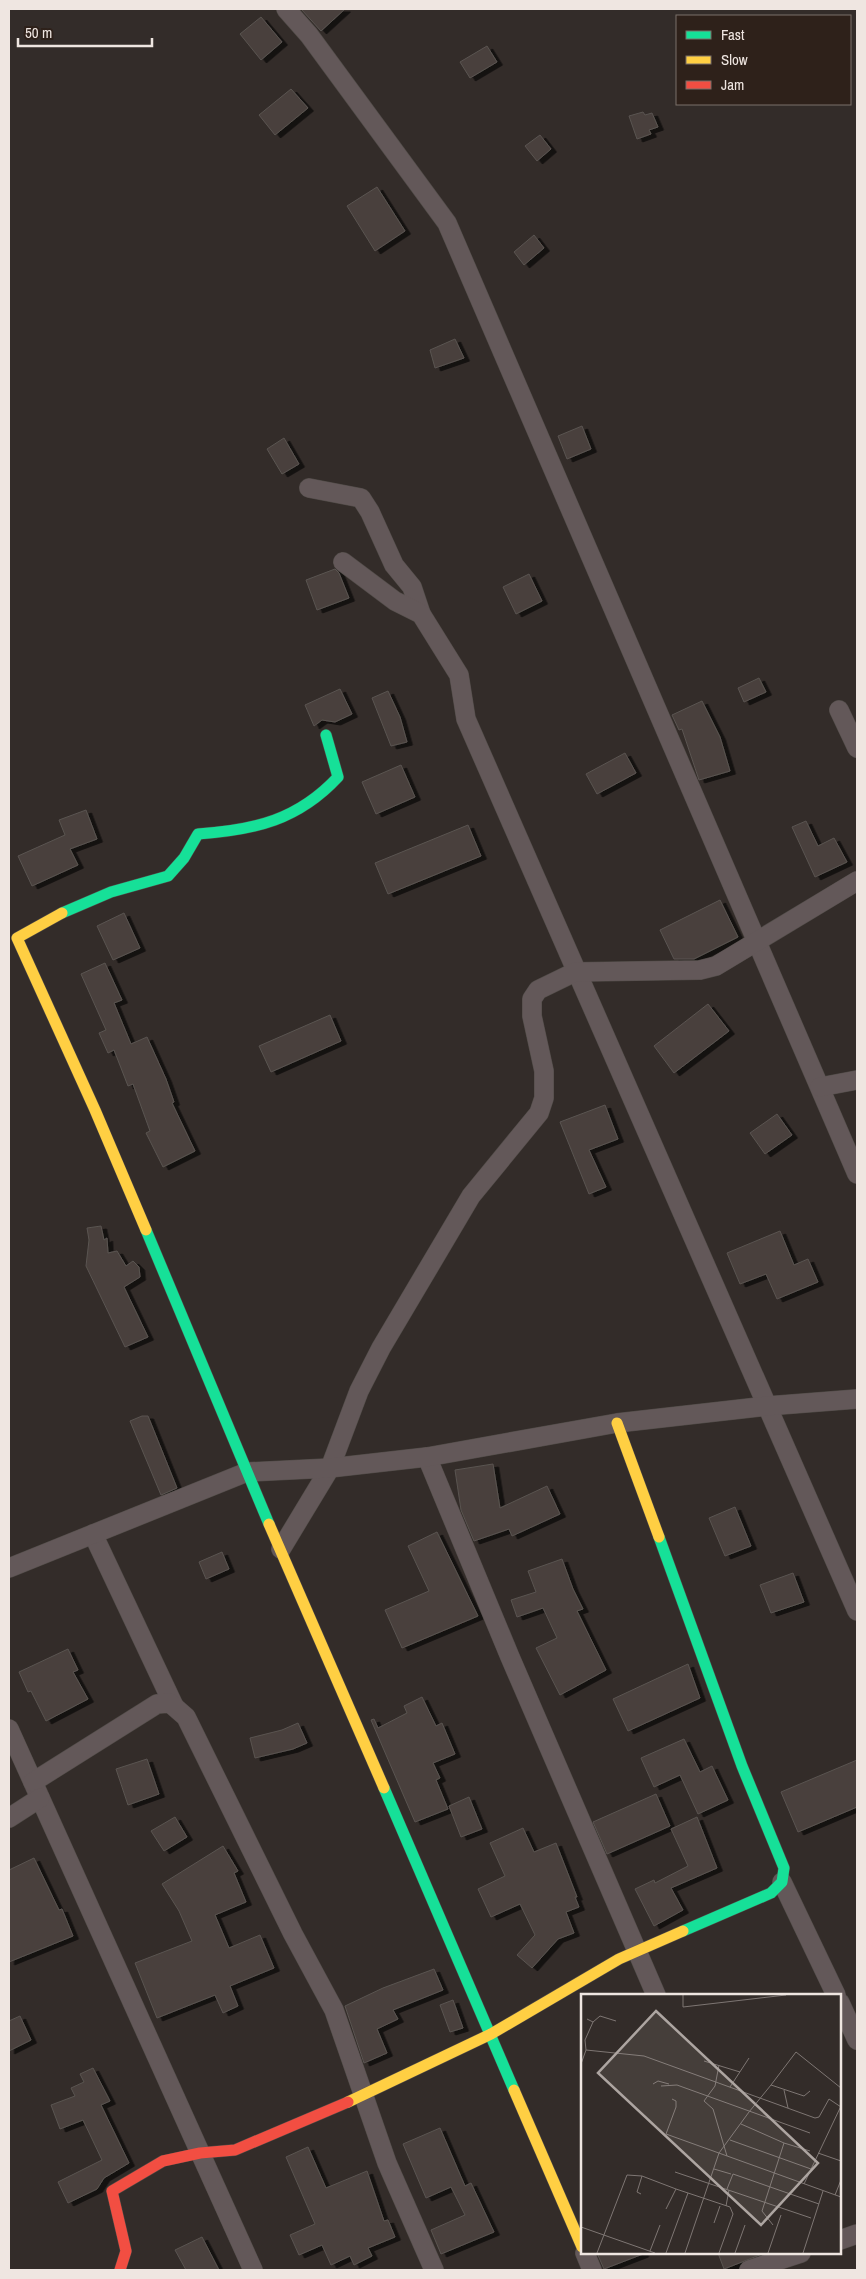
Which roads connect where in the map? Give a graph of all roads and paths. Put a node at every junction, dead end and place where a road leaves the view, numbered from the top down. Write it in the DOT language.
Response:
graph roads {
  1 [pos="286,9"];
  2 [pos="309,488"];
  3 [pos="343,562"];
  4 [pos="421,614"];
  5 [pos="840,710"];
  6 [pos="326,735"];
  7 [pos="857,748"];
  8 [pos="857,882"];
  9 [pos="758,943"];
  10 [pos="575,972"];
  11 [pos="857,1080"];
  12 [pos="820,1087"];
  13 [pos="857,1174"];
  14 [pos="857,1399"];
  15 [pos="767,1406"];
  16 [pos="617,1423"];
  17 [pos="427,1457"];
  18 [pos="330,1468"];
  19 [pos="248,1472"];
  20 [pos="93,1534"];
  21 [pos="281,1549"];
  22 [pos="9,1568"];
  23 [pos="857,1611"];
  24 [pos="174,1706"];
  25 [pos="9,1729"];
  26 [pos="37,1790"];
  27 [pos="9,1818"];
  28 [pos="782,1882"];
  29 [pos="637,1950"];
  30 [pos="656,1994"];
  31 [pos="836,1994"];
  32 [pos="841,2005"];
  33 [pos="492,2034"];
  34 [pos="857,2040"];
  35 [pos="365,2095"];
  36 [pos="200,2153"];
  37 [pos="857,2234"];
  38 [pos="841,2240"];
  39 [pos="581,2245"];
  40 [pos="585,2254"];
  41 [pos="795,2254"];
  42 [pos="770,2258"];
  43 [pos="120,2270"];
  44 [pos="254,2270"];
  45 [pos="434,2270"];
  46 [pos="592,2270"];
  47 [pos="748,2270"];
  1 -- 9 [label="street"];
  2 -- 4 [label="street"];
  3 -- 4 [label="street"];
  4 -- 10 [label="street"];
  5 -- 7 [label="street"];
  6 -- 19 [label="street"];
  8 -- 9 [label="street"];
  9 -- 10 [label="street"];
  9 -- 12 [label="street"];
  10 -- 15 [label="street"];
  10 -- 18 [label="street"];
  11 -- 12 [label="street"];
  12 -- 13 [label="street"];
  14 -- 15 [label="street"];
  15 -- 16 [label="street"];
  15 -- 23 [label="street"];
  16 -- 17 [label="street"];
  16 -- 28 [label="street"];
  17 -- 18 [label="street"];
  17 -- 29 [label="street"];
  18 -- 19 [label="street"];
  18 -- 21 [label="street"];
  19 -- 20 [label="street"];
  19 -- 21 [label="street"];
  20 -- 22 [label="street"];
  20 -- 24 [label="street"];
  21 -- 33 [label="street"];
  24 -- 26 [label="street"];
  24 -- 35 [label="street"];
  25 -- 26 [label="street"];
  26 -- 27 [label="street"];
  26 -- 36 [label="street"];
  28 -- 29 [label="street"];
  28 -- 31 [label="street"];
  29 -- 30 [label="street"];
  29 -- 33 [label="street"];
  32 -- 34 [label="street"];
  33 -- 35 [label="street"];
  33 -- 39 [label="street"];
  35 -- 36 [label="street"];
  35 -- 45 [label="street"];
  36 -- 43 [label="street"];
  36 -- 44 [label="street"];
  37 -- 38 [label="street"];
  40 -- 46 [label="street"];
  41 -- 42 [label="street"];
  42 -- 47 [label="street"];
}
